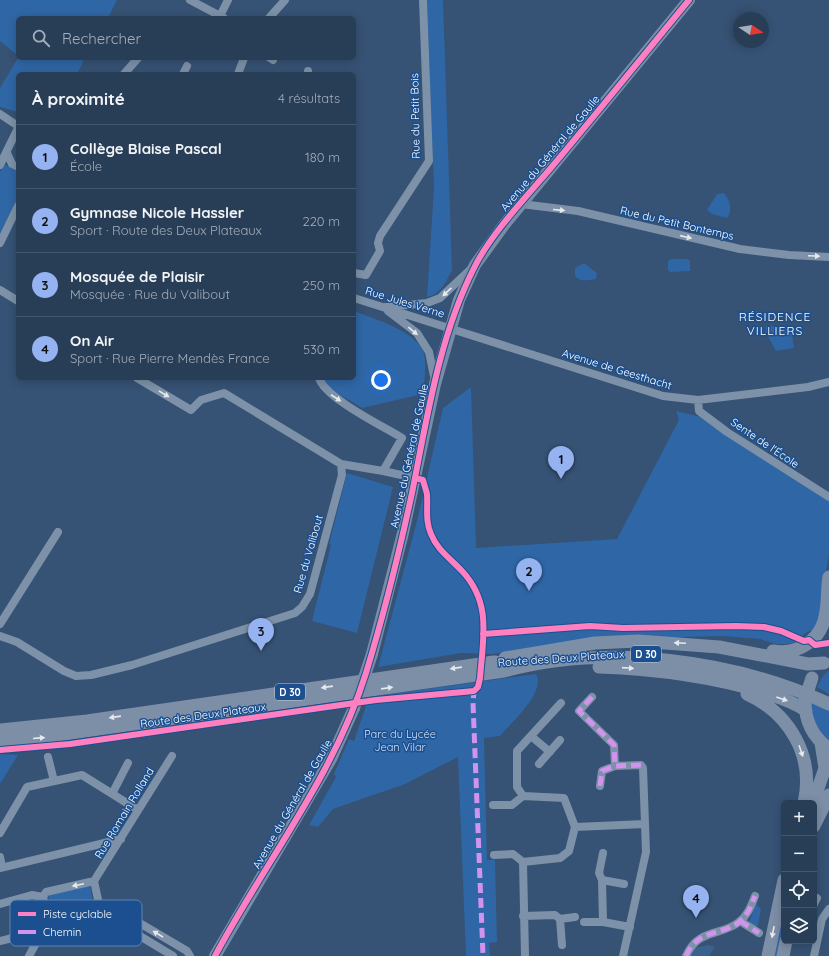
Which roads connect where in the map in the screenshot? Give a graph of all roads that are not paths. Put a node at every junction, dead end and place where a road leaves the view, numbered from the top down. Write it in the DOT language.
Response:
graph roads {
  1 [pos="190,0"];
  2 [pos="228,0"];
  3 [pos="285,0"];
  4 [pos="423,0"];
  5 [pos="688,0"];
  6 [pos="220,16"];
  7 [pos="222,16"];
  8 [pos="271,16"];
  9 [pos="136,60"];
  10 [pos="243,60"];
  11 [pos="187,66"];
  12 [pos="126,72"];
  13 [pos="184,72"];
  14 [pos="239,72"];
  15 [pos="0,114"];
  16 [pos="16,126"];
  17 [pos="16,131"];
  18 [pos="6,153"];
  19 [pos="0,165"];
  20 [pos="16,166"];
  21 [pos="521,204"];
  22 [pos="16,210"];
  23 [pos="0,243"];
  24 [pos="829,257"];
  25 [pos="475,265"];
  26 [pos="356,273"];
  27 [pos="0,290"];
  28 [pos="356,299"];
  29 [pos="16,300"];
  30 [pos="382,307"];
  31 [pos="450,328"];
  32 [pos="140,380"];
  33 [pos="320,380"];
  34 [pos="829,382"];
  35 [pos="435,384"];
  36 [pos="698,400"];
  37 [pos="342,464"];
  38 [pos="382,471"];
  39 [pos="415,478"];
  40 [pos="829,497"];
  41 [pos="58,532"];
  42 [pos="829,577"];
  43 [pos="0,624"];
  44 [pos="0,636"];
  45 [pos="719,646"];
  46 [pos="826,661"];
  47 [pos="494,662"];
  48 [pos="644,670"];
  49 [pos="504,671"];
  50 [pos="592,697"];
  51 [pos="829,698"];
  52 [pos="561,703"];
  53 [pos="805,704"];
  54 [pos="829,704"];
  55 [pos="1,732"];
  56 [pos="531,736"];
  57 [pos="560,740"];
  58 [pos="825,746"];
  59 [pos="550,752"];
  60 [pos="172,756"];
  61 [pos="48,757"];
  62 [pos="128,763"];
  63 [pos="539,764"];
  64 [pos="615,766"];
  65 [pos="54,781"];
  66 [pos="600,786"];
  67 [pos="112,794"];
  68 [pos="829,795"];
  69 [pos="523,796"];
  70 [pos="804,800"];
  71 [pos="814,800"];
  72 [pos="493,805"];
  73 [pos="138,810"];
  74 [pos="817,820"];
  75 [pos="645,824"];
  76 [pos="575,826"];
  77 [pos="0,833"];
  78 [pos="121,839"];
  79 [pos="603,853"];
  80 [pos="494,855"];
  81 [pos="0,857"];
  82 [pos="523,862"];
  83 [pos="1,867"];
  84 [pos="602,880"];
  85 [pos="94,882"];
  86 [pos="624,884"];
  87 [pos="781,894"];
  88 [pos="755,896"];
  89 [pos="43,897"];
  90 [pos="16,900"];
  91 [pos="44,900"];
  92 [pos="98,900"];
  93 [pos="10,902"];
  94 [pos="0,904"];
  95 [pos="829,909"];
  96 [pos="523,916"];
  97 [pos="574,917"];
  98 [pos="560,918"];
  99 [pos="740,921"];
  100 [pos="584,922"];
  101 [pos="603,922"];
  102 [pos="142,924"];
  103 [pos="630,927"];
  104 [pos="759,934"];
  105 [pos="142,937"];
  106 [pos="10,938"];
  107 [pos="0,941"];
  108 [pos="785,944"];
  109 [pos="562,945"];
  110 [pos="34,946"];
  111 [pos="29,956"];
  112 [pos="173,956"];
  113 [pos="190,956"];
  114 [pos="215,956"];
  115 [pos="525,956"];
  116 [pos="623,956"];
  117 [pos="686,956"];
  118 [pos="768,956"];
  119 [pos="783,956"];
  120 [pos="814,956"];
  1 -- 6 [label="street"];
  2 -- 7 [label="street"];
  3 -- 8 [label="street"];
  4 -- 26 [label="street, Rue du Petit Bois"];
  5 -- 21 [label="street, Avenue du Général de Gaulle"];
  9 -- 12 [label="street"];
  10 -- 14 [label="street"];
  11 -- 13 [label="street"];
  15 -- 16 [label="street"];
  17 -- 18 [label="street"];
  18 -- 19 [label="street"];
  18 -- 20 [label="street"];
  21 -- 24 [label="street, Rue du Petit Bontemps, one-way"];
  21 -- 25 [label="street, Avenue du Général de Gaulle"];
  22 -- 23 [label="street"];
  25 -- 30 [label="street, one-way"];
  25 -- 31 [label="street, Avenue du Général de Gaulle"];
  27 -- 29 [label="street"];
  28 -- 30 [label="street, Rue Jules Verne"];
  30 -- 31 [label="street, Rue Jules Verne"];
  30 -- 35 [label="street, one-way"];
  31 -- 35 [label="street, Avenue du Général de Gaulle"];
  31 -- 36 [label="street, Avenue de Geesthacht"];
  32 -- 37 [label="street, one-way"];
  33 -- 38 [label="street, one-way"];
  34 -- 36 [label="street, Avenue de Geesthacht"];
  35 -- 39 [label="street, Avenue du Général de Gaulle"];
  36 -- 40 [label="street, Sente de l'École"];
  37 -- 38 [label="street"];
  37 -- 44 [label="street, Rue du Valibout"];
  38 -- 39 [label="street"];
  39 -- 114 [label="street, Avenue du Général de Gaulle, bridge"];
  41 -- 43 [label="street"];
  42 -- 45 [label="main road"];
  45 -- 46 [label="main road"];
  45 -- 47 [label="main road, one-way"];
  46 -- 53 [label="main road, bridge"];
  47 -- 51 [label="main road, Route des Deux Plateaux / D 30"];
  47 -- 55 [label="main road, Route des Deux Plateaux / D 30, one-way"];
  49 -- 48 [label="main road, one-way"];
  48 -- 53 [label="main road, one-way"];
  48 -- 70 [label="main road, one-way"];
  49 -- 54 [label="main road, Route des Deux Plateaux / D 30"];
  55 -- 49 [label="main road, Route des Deux Plateaux / D 30, one-way"];
  50 -- 64 [label="street"];
  52 -- 56 [label="street"];
  53 -- 58 [label="main road"];
  56 -- 59 [label="street"];
  56 -- 69 [label="street"];
  57 -- 59 [label="street"];
  58 -- 71 [label="main road"];
  59 -- 63 [label="street"];
  60 -- 73 [label="street, Rue Romain Rolland"];
  61 -- 65 [label="street"];
  62 -- 67 [label="street"];
  64 -- 66 [label="street"];
  64 -- 75 [label="street"];
  65 -- 67 [label="street"];
  65 -- 77 [label="street"];
  67 -- 73 [label="street"];
  68 -- 74 [label="main road"];
  69 -- 72 [label="street"];
  69 -- 76 [label="street"];
  73 -- 78 [label="street, Rue Romain Rolland"];
  75 -- 76 [label="street"];
  75 -- 103 [label="street"];
  76 -- 82 [label="street"];
  78 -- 83 [label="street"];
  78 -- 85 [label="street, Rue Romain Rolland"];
  79 -- 84 [label="street"];
  80 -- 82 [label="street"];
  81 -- 83 [label="street"];
  82 -- 96 [label="street"];
  84 -- 86 [label="street"];
  84 -- 101 [label="street"];
  85 -- 89 [label="street, one-way"];
  85 -- 92 [label="street"];
  87 -- 118 [label="main road, one-way"];
  88 -- 99 [label="street"];
  89 -- 90 [label="street"];
  89 -- 91 [label="street"];
  93 -- 94 [label="street"];
  95 -- 120 [label="street"];
  96 -- 98 [label="street"];
  96 -- 115 [label="street"];
  97 -- 98 [label="street"];
  98 -- 109 [label="street"];
  99 -- 104 [label="street"];
  99 -- 117 [label="street"];
  100 -- 101 [label="street"];
  101 -- 103 [label="street"];
  113 -- 102 [label="street, one-way"];
  103 -- 116 [label="street"];
  105 -- 112 [label="street"];
  106 -- 107 [label="street"];
  108 -- 119 [label="main road"];
  110 -- 111 [label="street"];
}
